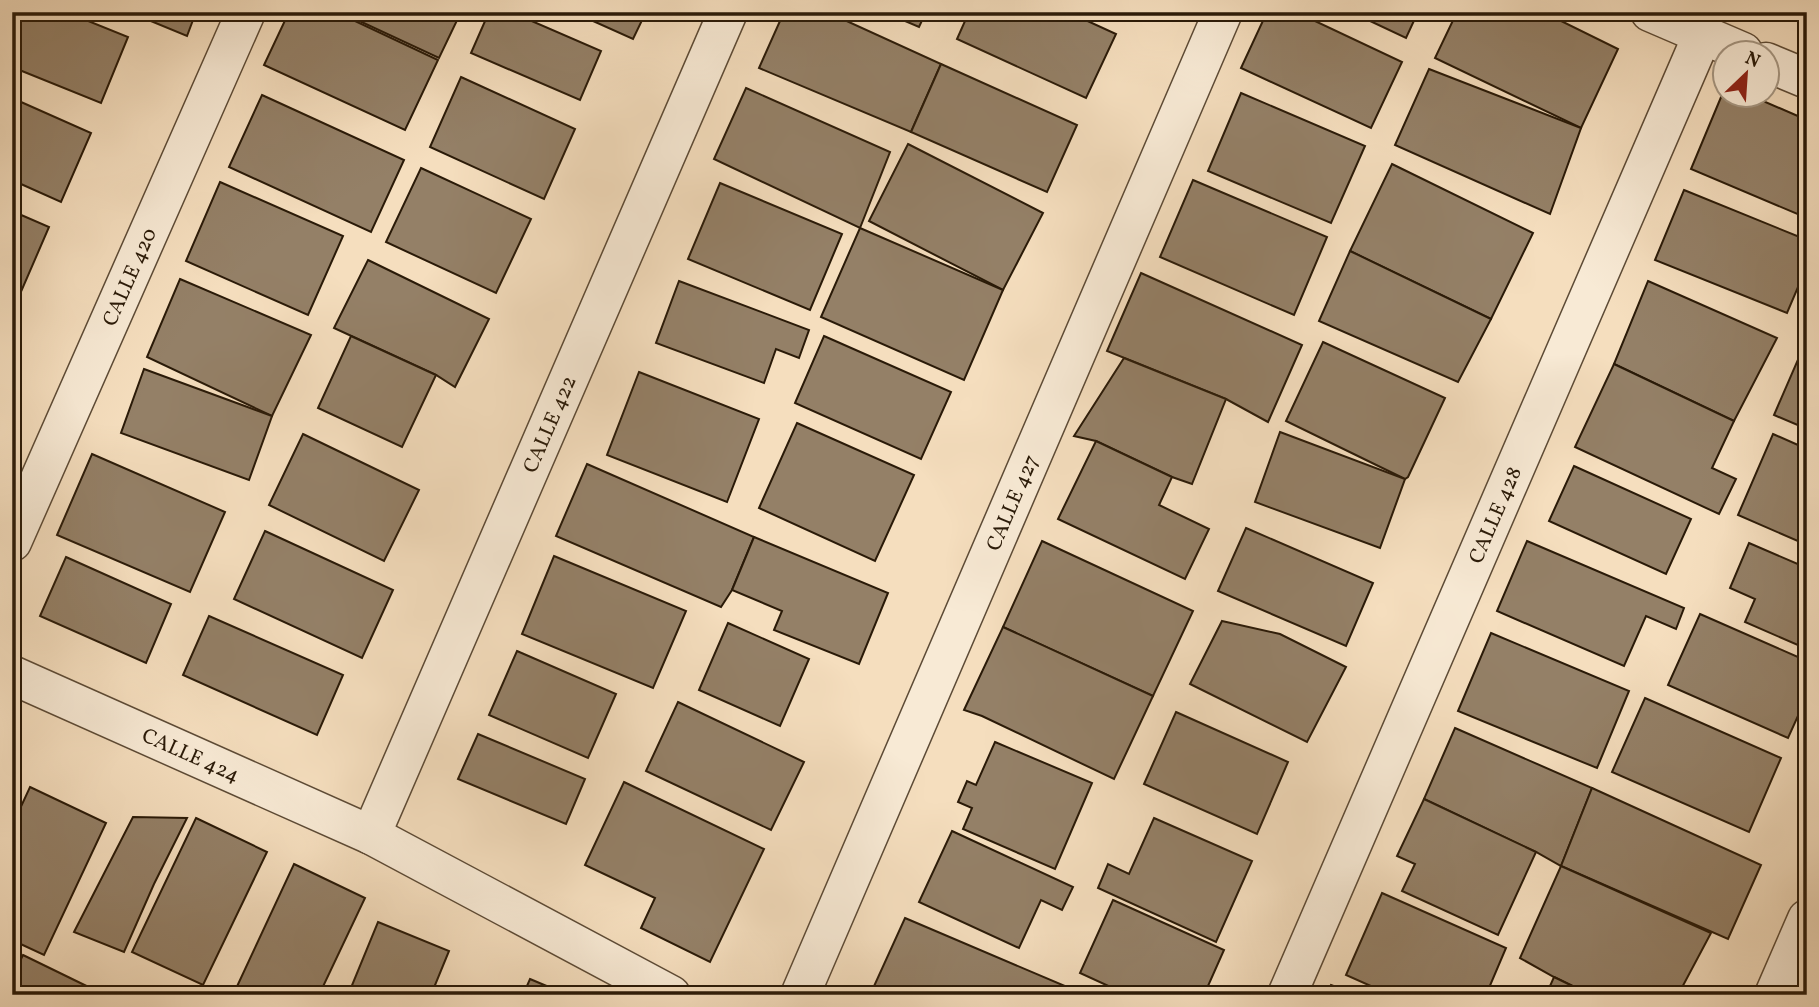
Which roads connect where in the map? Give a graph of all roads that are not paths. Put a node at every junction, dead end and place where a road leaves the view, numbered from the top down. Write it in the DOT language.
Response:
graph roads {
  1 [pos="246,12"];
  2 [pos="728,12"];
  3 [pos="1223,12"];
  4 [pos="1650,12"];
  5 [pos="1703,36"];
  6 [pos="1710,39"];
  7 [pos="1780,68"];
  8 [pos="1807,79"];
  9 [pos="12,542"];
  10 [pos="12,675"];
  11 [pos="370,835"];
  12 [pos="1807,919"];
  13 [pos="671,995"];
  14 [pos="800,995"];
  15 [pos="1287,995"];
  16 [pos="1774,995"];
  1 -- 9 [label="street, CALLE 420"];
  2 -- 11 [label="street, CALLE 422"];
  3 -- 14 [label="street, CALLE 427"];
  4 -- 5 [label="street"];
  5 -- 6 [label="street"];
  5 -- 15 [label="street, CALLE 428"];
  7 -- 8 [label="street"];
  10 -- 11 [label="street, CALLE 424"];
  11 -- 13 [label="street, CALLE 424"];
  12 -- 16 [label="street"];
}
